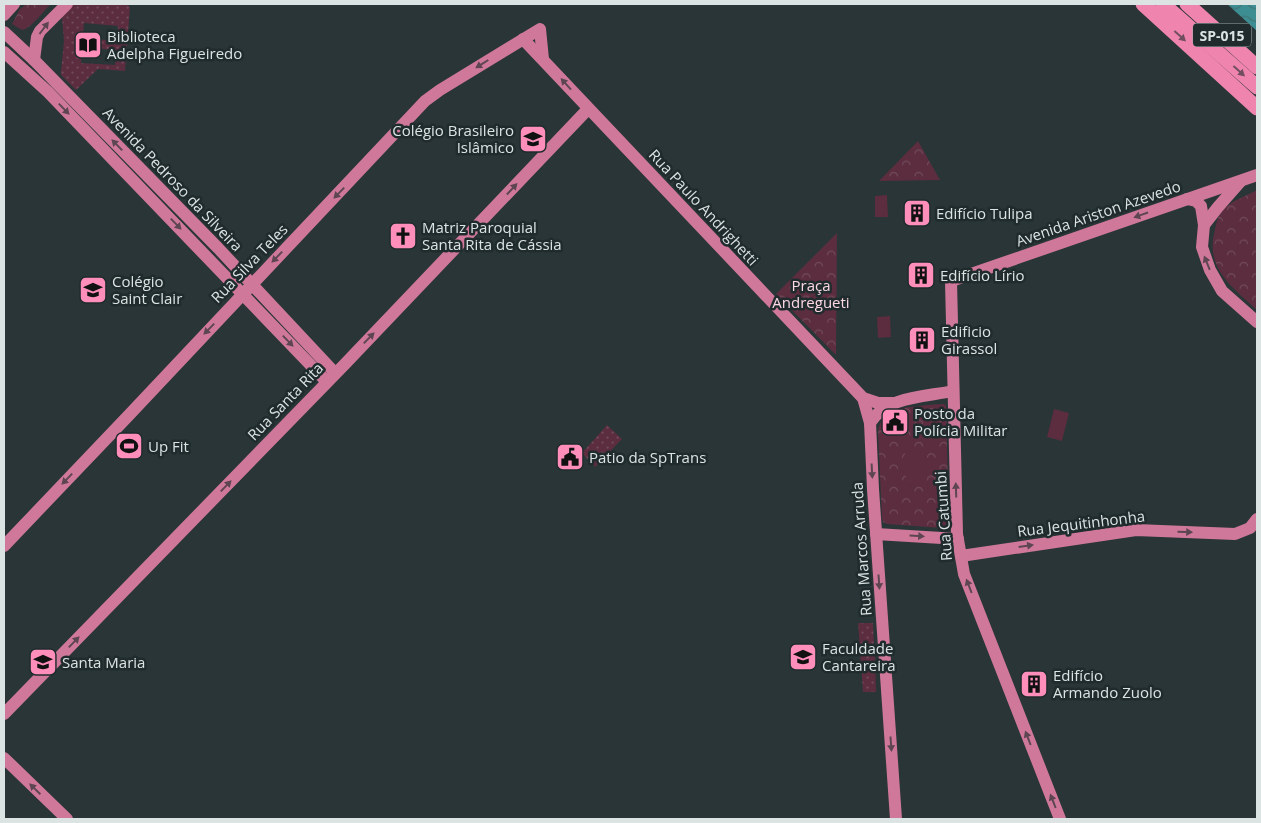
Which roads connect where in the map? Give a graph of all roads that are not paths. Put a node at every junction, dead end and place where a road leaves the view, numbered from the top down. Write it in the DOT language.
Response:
graph roads {
  1 [pos="14,4"];
  2 [pos="67,4"];
  3 [pos="1143,4"];
  4 [pos="1163,4"];
  5 [pos="1186,4"];
  6 [pos="4,14"];
  7 [pos="4,32"];
  8 [pos="523,39"];
  9 [pos="4,52"];
  10 [pos="34,60"];
  11 [pos="543,60"];
  12 [pos="1257,67"];
  13 [pos="1257,87"];
  14 [pos="1257,108"];
  15 [pos="588,109"];
  16 [pos="1257,175"];
  17 [pos="1242,180"];
  18 [pos="1187,199"];
  19 [pos="1204,225"];
  20 [pos="951,281"];
  21 [pos="247,289"];
  22 [pos="1257,322"];
  23 [pos="331,377"];
  24 [pos="953,391"];
  25 [pos="864,398"];
  26 [pos="892,403"];
  27 [pos="870,423"];
  28 [pos="1257,519"];
  29 [pos="876,534"];
  30 [pos="958,539"];
  31 [pos="4,546"];
  32 [pos="961,556"];
  33 [pos="4,714"];
  34 [pos="4,758"];
  35 [pos="67,819"];
  36 [pos="896,819"];
  37 [pos="1060,819"];
  1 -- 6 [label="main road"];
  10 -- 2 [label="main road, one-way"];
  3 -- 14 [label="highway, one-way"];
  4 -- 13 [label="highway, one-way"];
  5 -- 12 [label="highway, SP-015"];
  7 -- 10 [label="main road, Avenida Pedroso da Silveira"];
  8 -- 11 [label="main road, Rua Paulo Andrighetti"];
  8 -- 11 [label="main road, Rua Silva Teles"];
  8 -- 21 [label="main road, Rua Silva Teles, one-way"];
  9 -- 21 [label="main road, Avenida Pedroso da Silveira, one-way"];
  21 -- 10 [label="main road, Avenida Pedroso da Silveira, one-way"];
  15 -- 11 [label="main road, Rua Paulo Andrighetti, one-way"];
  23 -- 15 [label="main road, Rua Santa Rita, one-way"];
  15 -- 25 [label="main road, Rua Paulo Andrighetti"];
  16 -- 17 [label="main road, Avenida Ariston Azevedo"];
  17 -- 18 [label="main road, Avenida Ariston Azevedo"];
  17 -- 19 [label="main road"];
  18 -- 19 [label="main road"];
  18 -- 20 [label="main road, Avenida Ariston Azevedo, one-way"];
  22 -- 19 [label="main road, one-way"];
  20 -- 24 [label="main road, Rua Catumbi"];
  21 -- 23 [label="main road, Avenida Pedroso da Silveira"];
  21 -- 31 [label="main road, Rua Silva Teles, one-way"];
  33 -- 23 [label="main road, Rua Santa Rita, one-way"];
  24 -- 26 [label="main road"];
  30 -- 24 [label="main road, Rua Catumbi, one-way"];
  25 -- 26 [label="main road"];
  25 -- 27 [label="main road, Rua Marcos Arruda"];
  26 -- 27 [label="main road"];
  27 -- 29 [label="main road, Rua Marcos Arruda, one-way"];
  32 -- 28 [label="main road, Rua Jequitinhonha, one-way"];
  29 -- 30 [label="main road, one-way"];
  29 -- 36 [label="main road, Rua Marcos Arruda, one-way"];
  30 -- 32 [label="main road, Rua Catumbi"];
  37 -- 32 [label="main road, Rua Catumbi, one-way"];
  35 -- 34 [label="main road, one-way"];
}
